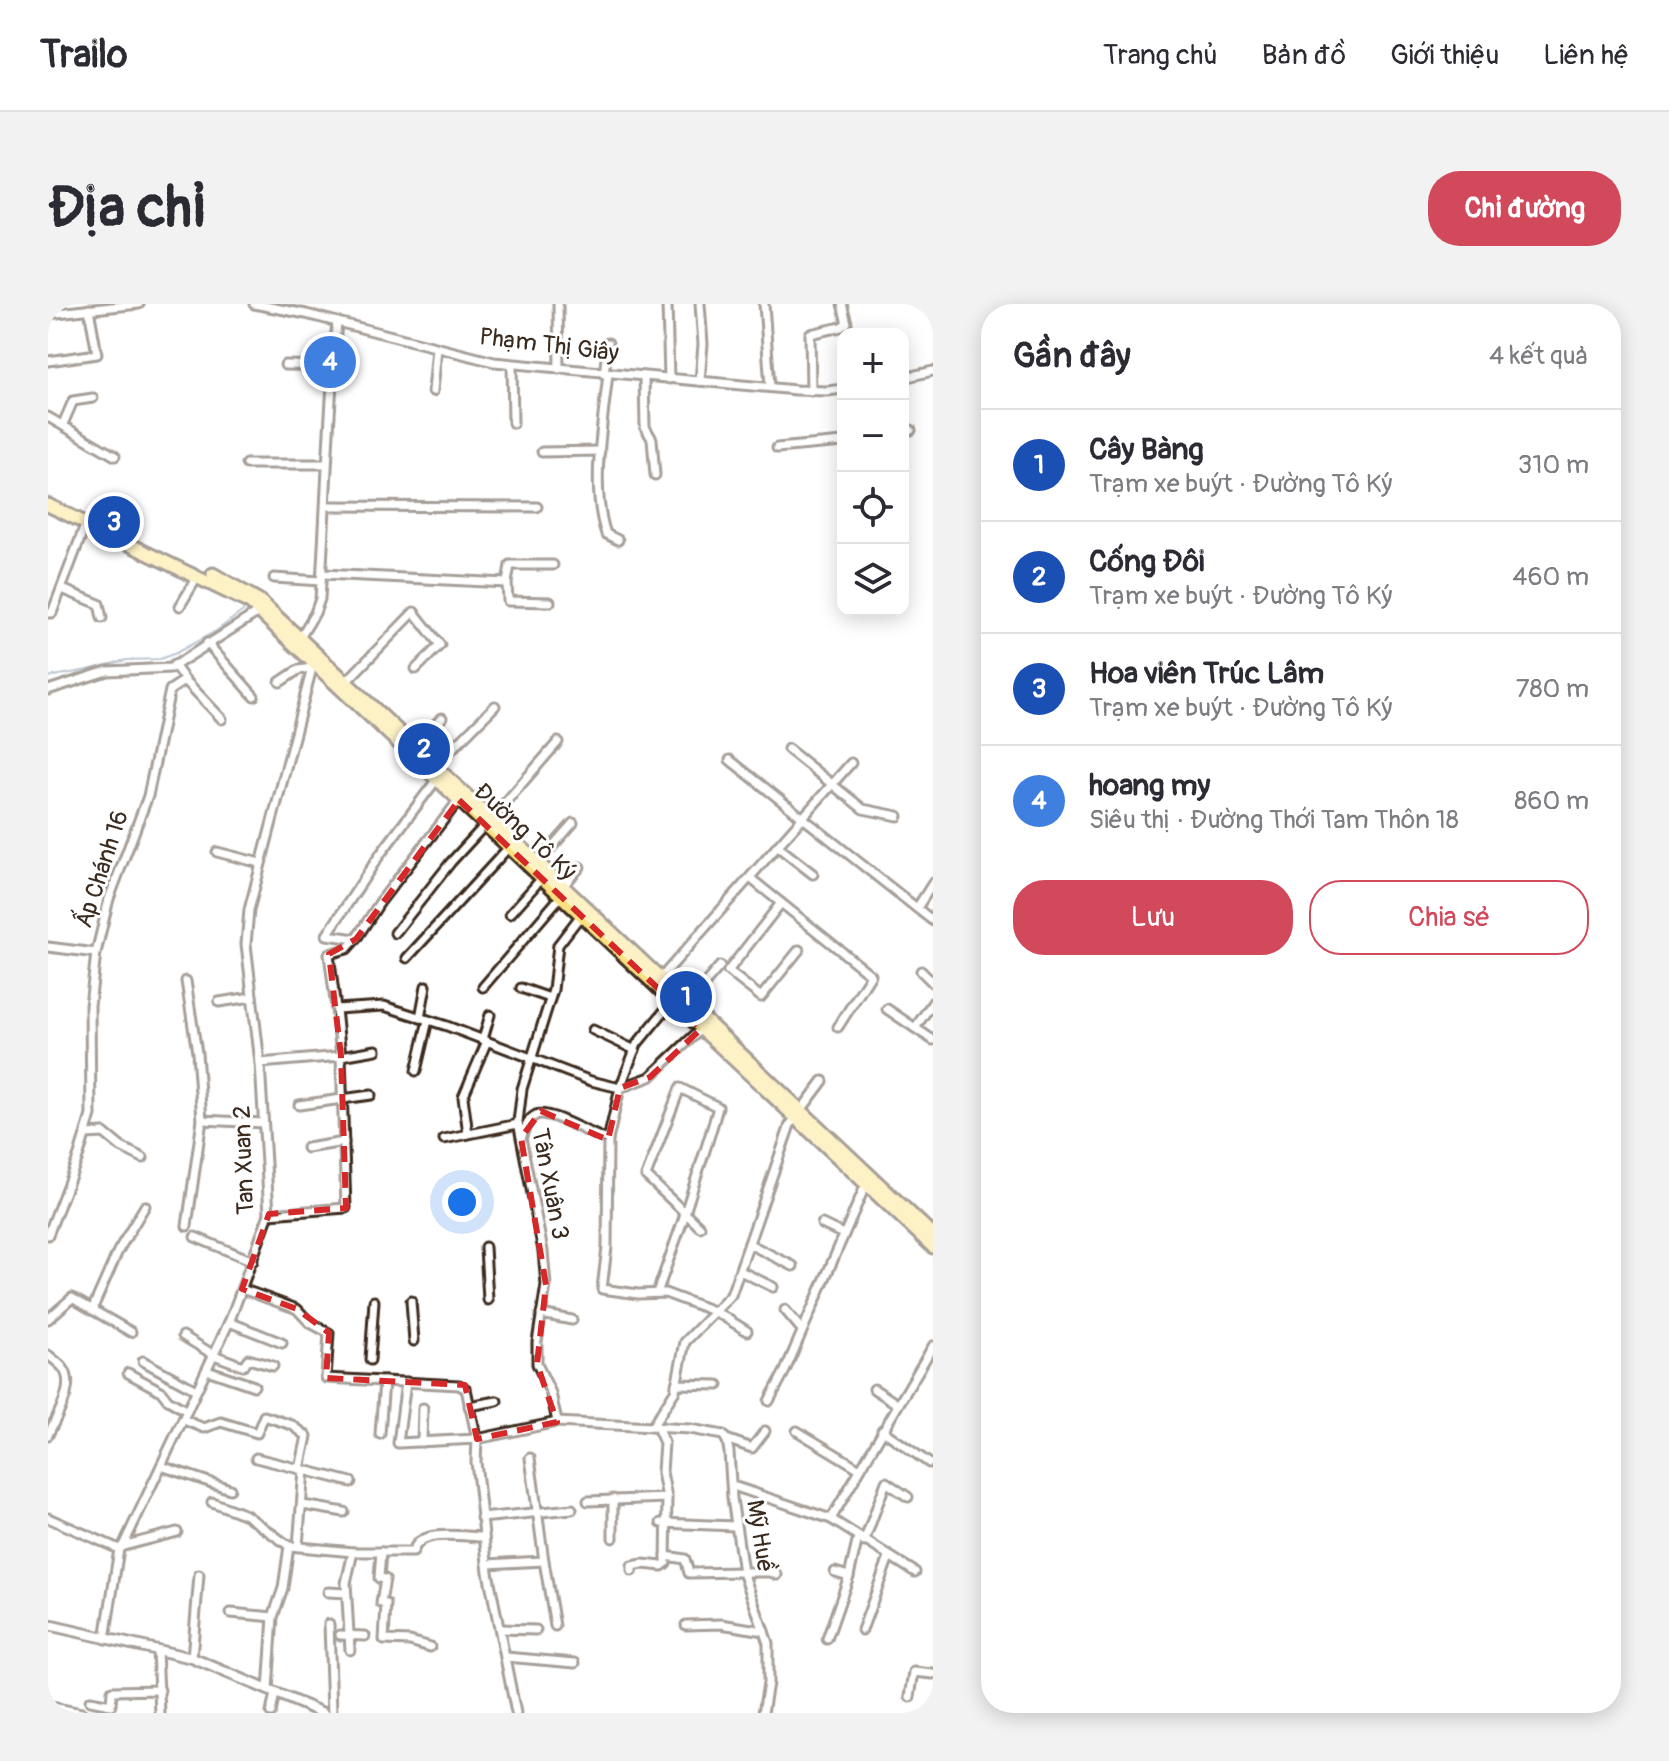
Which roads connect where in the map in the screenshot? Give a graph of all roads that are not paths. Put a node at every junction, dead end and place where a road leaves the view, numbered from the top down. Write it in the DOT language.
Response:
graph roads {
  1 [pos="49,304"];
  2 [pos="139,304"];
  3 [pos="254,304"];
  4 [pos="310,304"];
  5 [pos="558,304"];
  6 [pos="667,304"];
  7 [pos="700,304"];
  8 [pos="764,304"];
  9 [pos="842,304"];
  10 [pos="100,306"];
  11 [pos="89,309"];
  12 [pos="49,314"];
  13 [pos="306,314"];
  14 [pos="337,322"];
  15 [pos="608,343"];
  16 [pos="437,348"];
  17 [pos="48,361"];
  18 [pos="285,365"];
  19 [pos="512,365"];
  20 [pos="333,366"];
  21 [pos="559,369"];
  22 [pos="933,371"];
  23 [pos="606,374"];
  24 [pos="644,377"];
  25 [pos="909,377"];
  26 [pos="669,379"];
  27 [pos="700,381"];
  28 [pos="770,387"];
  29 [pos="837,389"];
  30 [pos="433,391"];
  31 [pos="811,391"];
  32 [pos="93,398"];
  33 [pos="48,417"];
  34 [pos="513,423"];
  35 [pos="63,424"];
  36 [pos="837,443"];
  37 [pos="777,448"];
  38 [pos="600,451"];
  39 [pos="542,452"];
  40 [pos="115,456"];
  41 [pos="246,464"];
  42 [pos="326,464"];
  43 [pos="655,475"];
  44 [pos="48,497"];
  45 [pos="48,505"];
  46 [pos="327,506"];
  47 [pos="537,507"];
  48 [pos="86,523"];
  49 [pos="618,540"];
  50 [pos="553,565"];
  51 [pos="198,576"];
  52 [pos="322,577"];
  53 [pos="274,578"];
  54 [pos="507,583"];
  55 [pos="62,589"];
  56 [pos="52,601"];
  57 [pos="550,602"];
  58 [pos="180,606"];
  59 [pos="260,611"];
  60 [pos="48,613"];
  61 [pos="102,618"];
  62 [pos="297,642"];
  63 [pos="207,643"];
  64 [pos="316,664"];
  65 [pos="174,665"];
  66 [pos="416,669"];
  67 [pos="185,680"];
  68 [pos="280,682"];
  69 [pos="346,682"];
  70 [pos="48,690"];
  71 [pos="254,696"];
  72 [pos="495,706"];
  73 [pos="442,718"];
  74 [pos="222,719"];
  75 [pos="558,742"];
  76 [pos="413,745"];
  77 [pos="788,749"];
  78 [pos="730,760"];
  79 [pos="848,765"];
  80 [pos="435,766"];
  81 [pos="437,779"];
  82 [pos="831,785"];
  83 [pos="459,800"];
  84 [pos="898,816"];
  85 [pos="802,818"];
  86 [pos="488,822"];
  87 [pos="573,823"];
  88 [pos="777,846"];
  89 [pos="509,847"];
  90 [pos="217,852"];
  91 [pos="260,863"];
  92 [pos="538,863"];
  93 [pos="580,867"];
  94 [pos="813,874"];
  95 [pos="542,878"];
  96 [pos="750,878"];
  97 [pos="933,883"];
  98 [pos="562,891"];
  99 [pos="781,903"];
  100 [pos="917,908"];
  101 [pos="510,914"];
  102 [pos="581,915"];
  103 [pos="933,921"];
  104 [pos="395,933"];
  105 [pos="327,935"];
  106 [pos="356,939"];
  107 [pos="48,947"];
  108 [pos="799,950"];
  109 [pos="96,953"];
  110 [pos="329,954"];
  111 [pos="407,958"];
  112 [pos="720,966"];
  113 [pos="921,971"];
  114 [pos="186,981"];
  115 [pos="658,982"];
  116 [pos="933,983"];
  117 [pos="426,986"];
  118 [pos="483,987"];
  119 [pos="521,988"];
  120 [pos="252,997"];
  121 [pos="550,998"];
  122 [pos="675,998"];
  123 [pos="219,1002"];
  124 [pos="933,1002"];
  125 [pos="687,1004"];
  126 [pos="336,1009"];
  127 [pos="887,1009"];
  128 [pos="490,1015"];
  129 [pos="424,1019"];
  130 [pos="838,1027"];
  131 [pos="915,1028"];
  132 [pos="701,1029"];
  133 [pos="593,1030"];
  134 [pos="485,1040"];
  135 [pos="933,1040"];
  136 [pos="376,1050"];
  137 [pos="635,1050"];
  138 [pos="341,1056"];
  139 [pos="532,1058"];
  140 [pos="260,1063"];
  141 [pos="416,1071"];
  142 [pos="823,1081"];
  143 [pos="620,1088"];
  144 [pos="371,1095"];
  145 [pos="342,1099"];
  146 [pos="299,1105"];
  147 [pos="799,1114"];
  148 [pos="202,1120"];
  149 [pos="263,1123"];
  150 [pos="518,1124"];
  151 [pos="86,1134"];
  152 [pos="468,1134"];
  153 [pos="521,1138"];
  154 [pos="444,1139"];
  155 [pos="608,1140"];
  156 [pos="344,1142"];
  157 [pos="307,1148"];
  158 [pos="143,1158"];
  159 [pos="866,1184"];
  160 [pos="145,1206"];
  161 [pos="269,1214"];
  162 [pos="685,1215"];
  163 [pos="822,1224"];
  164 [pos="187,1226"];
  165 [pos="700,1227"];
  166 [pos="931,1230"];
  167 [pos="843,1234"];
  168 [pos="48,1235"];
  169 [pos="195,1237"];
  170 [pos="749,1244"];
  171 [pos="485,1247"];
  172 [pos="933,1247"];
  173 [pos="253,1261"];
  174 [pos="793,1266"];
  175 [pos="740,1271"];
  176 [pos="773,1287"];
  177 [pos="242,1289"];
  178 [pos="657,1293"];
  179 [pos="488,1300"];
  180 [pos="374,1301"];
  181 [pos="411,1301"];
  182 [pos="92,1310"];
  183 [pos="785,1310"];
  184 [pos="716,1312"];
  185 [pos="541,1314"];
  186 [pos="48,1319"];
  187 [pos="572,1320"];
  188 [pos="229,1322"];
  189 [pos="802,1330"];
  190 [pos="747,1331"];
  191 [pos="131,1332"];
  192 [pos="183,1336"];
  193 [pos="414,1341"];
  194 [pos="282,1343"];
  195 [pos="933,1346"];
  196 [pos="48,1355"];
  197 [pos="214,1355"];
  198 [pos="370,1360"];
  199 [pos="143,1361"];
  200 [pos="273,1366"];
  201 [pos="207,1370"];
  202 [pos="128,1373"];
  203 [pos="384,1381"];
  204 [pos="406,1382"];
  205 [pos="676,1384"];
  206 [pos="718,1385"];
  207 [pos="254,1386"];
  208 [pos="874,1389"];
  209 [pos="196,1390"];
  210 [pos="497,1401"];
  211 [pos="769,1401"];
  212 [pos="897,1404"];
  213 [pos="469,1406"];
  214 [pos="423,1408"];
  215 [pos="187,1411"];
  216 [pos="184,1420"];
  217 [pos="557,1422"];
  218 [pos="655,1427"];
  219 [pos="49,1429"];
  220 [pos="882,1430"];
  221 [pos="765,1431"];
  222 [pos="797,1431"];
  223 [pos="380,1434"];
  224 [pos="477,1439"];
  225 [pos="726,1439"];
  226 [pos="422,1442"];
  227 [pos="256,1458"];
  228 [pos="530,1458"];
  229 [pos="929,1463"];
  230 [pos="161,1466"];
  231 [pos="860,1469"];
  232 [pos="302,1470"];
  233 [pos="351,1482"];
  234 [pos="733,1486"];
  235 [pos="230,1489"];
  236 [pos="908,1497"];
  237 [pos="667,1498"];
  238 [pos="613,1499"];
  239 [pos="588,1501"];
  240 [pos="212,1502"];
  241 [pos="303,1505"];
  242 [pos="572,1509"];
  243 [pos="344,1512"];
  244 [pos="538,1513"];
  245 [pos="48,1518"];
  246 [pos="481,1518"];
  247 [pos="831,1519"];
  248 [pos="664,1523"];
  249 [pos="735,1526"];
  250 [pos="177,1532"];
  251 [pos="484,1537"];
  252 [pos="613,1538"];
  253 [pos="861,1540"];
  254 [pos="294,1546"];
  255 [pos="121,1547"];
  256 [pos="353,1552"];
  257 [pos="381,1552"];
  258 [pos="666,1556"];
  259 [pos="889,1557"];
  260 [pos="544,1561"];
  261 [pos="487,1564"];
  262 [pos="632,1571"];
  263 [pos="743,1572"];
  264 [pos="835,1572"];
  265 [pos="915,1572"];
  266 [pos="199,1575"];
  267 [pos="777,1575"];
  268 [pos="849,1576"];
  269 [pos="328,1592"];
  270 [pos="346,1593"];
  271 [pos="231,1613"];
  272 [pos="273,1617"];
  273 [pos="329,1624"];
  274 [pos="48,1625"];
  275 [pos="686,1625"];
  276 [pos="555,1626"];
  277 [pos="500,1629"];
  278 [pos="536,1630"];
  279 [pos="862,1630"];
  280 [pos="764,1631"];
  281 [pos="340,1635"];
  282 [pos="350,1635"];
  283 [pos="365,1636"];
  284 [pos="105,1639"];
  285 [pos="827,1639"];
  286 [pos="430,1647"];
  287 [pos="350,1650"];
  288 [pos="157,1651"];
  289 [pos="506,1657"];
  290 [pos="192,1658"];
  291 [pos="575,1663"];
  292 [pos="933,1674"];
  293 [pos="160,1690"];
  294 [pos="271,1692"];
  295 [pos="910,1697"];
  296 [pos="90,1701"];
  297 [pos="52,1707"];
  298 [pos="82,1713"];
  299 [pos="160,1713"];
  300 [pos="271,1713"];
  301 [pos="323,1713"];
  302 [pos="332,1713"];
  303 [pos="516,1713"];
  304 [pos="763,1713"];
  1 -- 12 [label="street"];
  2 -- 10 [label="street"];
  3 -- 13 [label="street, Phạm Thị Giây"];
  4 -- 13 [label="street"];
  5 -- 21 [label="street"];
  6 -- 26 [label="street"];
  7 -- 27 [label="street"];
  8 -- 28 [label="street"];
  9 -- 31 [label="street"];
  10 -- 11 [label="street"];
  11 -- 12 [label="street"];
  11 -- 17 [label="street"];
  13 -- 14 [label="street, Phạm Thị Giây"];
  14 -- 16 [label="street, Phạm Thị Giây"];
  14 -- 20 [label="street"];
  15 -- 23 [label="street"];
  16 -- 19 [label="street, Phạm Thị Giây"];
  16 -- 30 [label="street"];
  18 -- 20 [label="street"];
  19 -- 21 [label="street, Phạm Thị Giây"];
  19 -- 34 [label="street"];
  20 -- 42 [label="street"];
  21 -- 23 [label="street, Phạm Thị Giây"];
  22 -- 25 [label="street"];
  23 -- 24 [label="street, Phạm Thị Giây"];
  23 -- 38 [label="street"];
  24 -- 26 [label="street, Phạm Thị Giây"];
  24 -- 43 [label="street"];
  26 -- 27 [label="street, Phạm Thị Giây"];
  27 -- 28 [label="street, Phạm Thị Giây"];
  28 -- 31 [label="street, Phạm Thị Giây"];
  29 -- 31 [label="street, Phạm Thị Giây"];
  32 -- 35 [label="street"];
  33 -- 35 [label="street"];
  35 -- 40 [label="street"];
  36 -- 37 [label="street"];
  38 -- 39 [label="street"];
  38 -- 49 [label="street"];
  41 -- 42 [label="street"];
  42 -- 46 [label="street"];
  44 -- 62 [label="main road, Đường Tô Ký"];
  45 -- 48 [label="main road, Đường Tô Ký"];
  46 -- 47 [label="street"];
  46 -- 52 [label="street"];
  48 -- 51 [label="main road, Đường Tô Ký"];
  48 -- 55 [label="street"];
  50 -- 54 [label="street"];
  51 -- 58 [label="street"];
  51 -- 59 [label="main road, Đường Tô Ký"];
  52 -- 53 [label="street"];
  52 -- 54 [label="street"];
  52 -- 62 [label="street"];
  54 -- 57 [label="street"];
  55 -- 56 [label="street"];
  55 -- 61 [label="street"];
  56 -- 60 [label="street"];
  59 -- 62 [label="main road, Đường Tô Ký"];
  59 -- 63 [label="street"];
  62 -- 64 [label="main road, Đường Tô Ký"];
  63 -- 65 [label="street"];
  63 -- 71 [label="street"];
  64 -- 68 [label="street"];
  64 -- 69 [label="main road, Đường Tô Ký"];
  64 -- 81 [label="main road, Đường Tô Ký"];
  64 -- 91 [label="street, Tan Xuan 2"];
  65 -- 67 [label="street"];
  65 -- 70 [label="street"];
  66 -- 69 [label="street"];
  67 -- 74 [label="street"];
  67 -- 109 [label="street, Ấp Chánh 16"];
  69 -- 76 [label="main road, Đường Tô Ký"];
  72 -- 80 [label="street"];
  73 -- 76 [label="street"];
  75 -- 86 [label="street"];
  76 -- 80 [label="main road, Đường Tô Ký"];
  77 -- 82 [label="street"];
  78 -- 85 [label="street"];
  79 -- 82 [label="street"];
  80 -- 86 [label="main road, Đường Tô Ký"];
  81 -- 83 [label="main road, Đường Tô Ký"];
  81 -- 105 [label="street"];
  82 -- 84 [label="street"];
  82 -- 85 [label="street"];
  83 -- 86 [label="main road, Đường Tô Ký"];
  83 -- 106 [label="street"];
  85 -- 88 [label="street"];
  85 -- 100 [label="street"];
  86 -- 89 [label="main road, Đường Tô Ký"];
  86 -- 92 [label="main road, Đường Tô Ký"];
  86 -- 104 [label="street"];
  87 -- 92 [label="street"];
  88 -- 94 [label="street"];
  88 -- 96 [label="street"];
  89 -- 95 [label="main road, Đường Tô Ký"];
  89 -- 111 [label="street"];
  90 -- 91 [label="street"];
  91 -- 120 [label="street, Tan Xuan 2"];
  92 -- 98 [label="main road, Đường Tô Ký"];
  93 -- 98 [label="street"];
  95 -- 98 [label="main road, Đường Tô Ký"];
  95 -- 101 [label="street"];
  96 -- 99 [label="street"];
  96 -- 115 [label="street"];
  97 -- 100 [label="street"];
  98 -- 102 [label="main road, Đường Tô Ký"];
  98 -- 115 [label="main road, Đường Tô Ký"];
  98 -- 118 [label="street"];
  99 -- 108 [label="street"];
  99 -- 130 [label="street"];
  100 -- 103 [label="street"];
  102 -- 115 [label="main road, Đường Tô Ký"];
  102 -- 121 [label="street, Tân Xuân 3"];
  105 -- 106 [label="street"];
  105 -- 110 [label="street"];
  106 -- 110 [label="street"];
  107 -- 109 [label="street"];
  109 -- 151 [label="street, Ấp Chánh 16"];
  110 -- 126 [label="street"];
  112 -- 125 [label="street"];
  113 -- 116 [label="street"];
  114 -- 148 [label="street"];
  115 -- 122 [label="main road, Đường Tô Ký"];
  117 -- 129 [label="street"];
  119 -- 121 [label="street"];
  120 -- 123 [label="street"];
  120 -- 140 [label="street, Tan Xuan 2"];
  121 -- 139 [label="street, Tân Xuân 3"];
  122 -- 125 [label="main road, Đường Tô Ký"];
  122 -- 132 [label="main road, Đường Tô Ký"];
  122 -- 137 [label="street"];
  124 -- 131 [label="street"];
  125 -- 147 [label="main road, Đường Tô Ký"];
  126 -- 129 [label="street"];
  126 -- 138 [label="street"];
  127 -- 131 [label="street"];
  128 -- 134 [label="street"];
  129 -- 134 [label="street"];
  129 -- 141 [label="street"];
  131 -- 135 [label="street"];
  132 -- 143 [label="street"];
  132 -- 147 [label="main road, Đường Tô Ký"];
  133 -- 137 [label="street"];
  134 -- 139 [label="street"];
  134 -- 152 [label="street"];
  136 -- 138 [label="street"];
  137 -- 143 [label="street"];
  138 -- 140 [label="street"];
  138 -- 145 [label="street"];
  139 -- 143 [label="street"];
  139 -- 150 [label="street, Tân Xuân 3"];
  140 -- 149 [label="street, Tan Xuan 2"];
  142 -- 147 [label="street"];
  143 -- 155 [label="street"];
  144 -- 145 [label="street"];
  145 -- 146 [label="street"];
  145 -- 156 [label="street"];
  147 -- 159 [label="main road, Đường Tô Ký"];
  147 -- 166 [label="main road, Đường Tô Ký"];
  147 -- 170 [label="street"];
  148 -- 149 [label="street"];
  148 -- 164 [label="street"];
  149 -- 161 [label="street, Tan Xuan 2"];
  150 -- 152 [label="street"];
  150 -- 153 [label="street, Tân Xuân 3"];
  151 -- 158 [label="street"];
  151 -- 168 [label="street, Ấp Chánh 16"];
  152 -- 154 [label="street"];
  153 -- 155 [label="street"];
  153 -- 185 [label="street, Tân Xuân 3"];
  155 -- 178 [label="street"];
  156 -- 157 [label="street"];
  156 -- 161 [label="street"];
  159 -- 167 [label="street"];
  159 -- 172 [label="main road, Đường Tô Ký"];
  160 -- 182 [label="street"];
  161 -- 173 [label="street, Tan Xuan 2"];
  162 -- 162 [label="street"];
  162 -- 165 [label="street"];
  162 -- 178 [label="street"];
  163 -- 167 [label="street"];
  167 -- 189 [label="street"];
  169 -- 173 [label="street"];
  170 -- 174 [label="street"];
  170 -- 175 [label="street"];
  171 -- 179 [label="street"];
  173 -- 177 [label="street, Tan Xuan 2"];
  175 -- 176 [label="street"];
  175 -- 184 [label="street"];
  177 -- 188 [label="street, Tan Xuan 2"];
  177 -- 203 [label="street"];
  178 -- 184 [label="street"];
  180 -- 198 [label="street"];
  181 -- 193 [label="street"];
  182 -- 186 [label="street"];
  182 -- 191 [label="street"];
  183 -- 189 [label="street"];
  184 -- 190 [label="street"];
  184 -- 205 [label="street"];
  185 -- 187 [label="street"];
  185 -- 217 [label="street, Tân Xuân 3"];
  188 -- 194 [label="street"];
  188 -- 197 [label="street, Tan Xuan 2"];
  189 -- 211 [label="street"];
  192 -- 197 [label="street"];
  195 -- 212 [label="street"];
  196 -- 219 [label="street"];
  197 -- 200 [label="street"];
  197 -- 201 [label="street, Tan Xuan 2"];
  199 -- 209 [label="street"];
  201 -- 207 [label="street"];
  201 -- 209 [label="street, Tan Xuan 2"];
  202 -- 215 [label="street"];
  203 -- 204 [label="street"];
  203 -- 223 [label="street"];
  204 -- 213 [label="street"];
  204 -- 226 [label="street"];
  205 -- 206 [label="street"];
  205 -- 218 [label="street"];
  208 -- 212 [label="street"];
  209 -- 215 [label="street, Tan Xuan 2"];
  210 -- 213 [label="street"];
  212 -- 220 [label="street"];
  213 -- 224 [label="street"];
  214 -- 226 [label="street"];
  215 -- 216 [label="street, Tan Xuan 2"];
  216 -- 230 [label="street, Tan Xuan 2"];
  216 -- 232 [label="street"];
  217 -- 218 [label="street"];
  217 -- 224 [label="street"];
  218 -- 225 [label="street"];
  218 -- 237 [label="street"];
  220 -- 229 [label="street"];
  220 -- 231 [label="street"];
  221 -- 225 [label="street"];
  222 -- 231 [label="street"];
  224 -- 226 [label="street"];
  224 -- 246 [label="street"];
  225 -- 234 [label="street, Mỹ Huề"];
  227 -- 232 [label="street"];
  228 -- 244 [label="street"];
  230 -- 235 [label="street"];
  230 -- 255 [label="street, Tan Xuan 2"];
  231 -- 247 [label="street"];
  232 -- 233 [label="street"];
  232 -- 241 [label="street"];
  234 -- 247 [label="street"];
  234 -- 249 [label="street, Mỹ Huề"];
  236 -- 253 [label="street"];
  237 -- 238 [label="street"];
  237 -- 248 [label="street"];
  238 -- 239 [label="street"];
  238 -- 252 [label="street"];
  240 -- 254 [label="street"];
  241 -- 243 [label="street"];
  241 -- 254 [label="street"];
  242 -- 244 [label="street"];
  244 -- 246 [label="street"];
  244 -- 260 [label="street"];
  245 -- 255 [label="street"];
  246 -- 251 [label="street"];
  247 -- 253 [label="street"];
  248 -- 249 [label="street"];
  248 -- 258 [label="street"];
  249 -- 263 [label="street, Mỹ Huề"];
  250 -- 255 [label="street"];
  251 -- 257 [label="street"];
  251 -- 261 [label="street"];
  253 -- 259 [label="street"];
  253 -- 268 [label="street"];
  254 -- 256 [label="street"];
  254 -- 272 [label="street"];
  255 -- 284 [label="street, Tan Xuan 2"];
  256 -- 257 [label="street"];
  256 -- 270 [label="street"];
  257 -- 286 [label="street"];
  258 -- 262 [label="street"];
  258 -- 263 [label="street"];
  259 -- 265 [label="street"];
  259 -- 279 [label="street"];
  260 -- 261 [label="street"];
  260 -- 276 [label="street"];
  261 -- 277 [label="street"];
  263 -- 267 [label="street"];
  263 -- 280 [label="street, Mỹ Huề"];
  264 -- 268 [label="street"];
  266 -- 290 [label="street"];
  268 -- 285 [label="street"];
  269 -- 270 [label="street"];
  270 -- 282 [label="street"];
  271 -- 272 [label="street"];
  272 -- 294 [label="street"];
  273 -- 302 [label="street"];
  274 -- 284 [label="street"];
  275 -- 280 [label="street"];
  277 -- 278 [label="street"];
  277 -- 289 [label="street"];
  280 -- 304 [label="street, Mỹ Huề"];
  281 -- 282 [label="street"];
  282 -- 283 [label="street"];
  282 -- 287 [label="street"];
  284 -- 288 [label="street"];
  288 -- 290 [label="street"];
  288 -- 293 [label="street"];
  289 -- 291 [label="street"];
  289 -- 303 [label="street"];
  290 -- 294 [label="street"];
  292 -- 295 [label="street"];
  293 -- 296 [label="street"];
  293 -- 299 [label="street"];
  294 -- 300 [label="street"];
  294 -- 301 [label="street"];
  297 -- 298 [label="street"];
}
